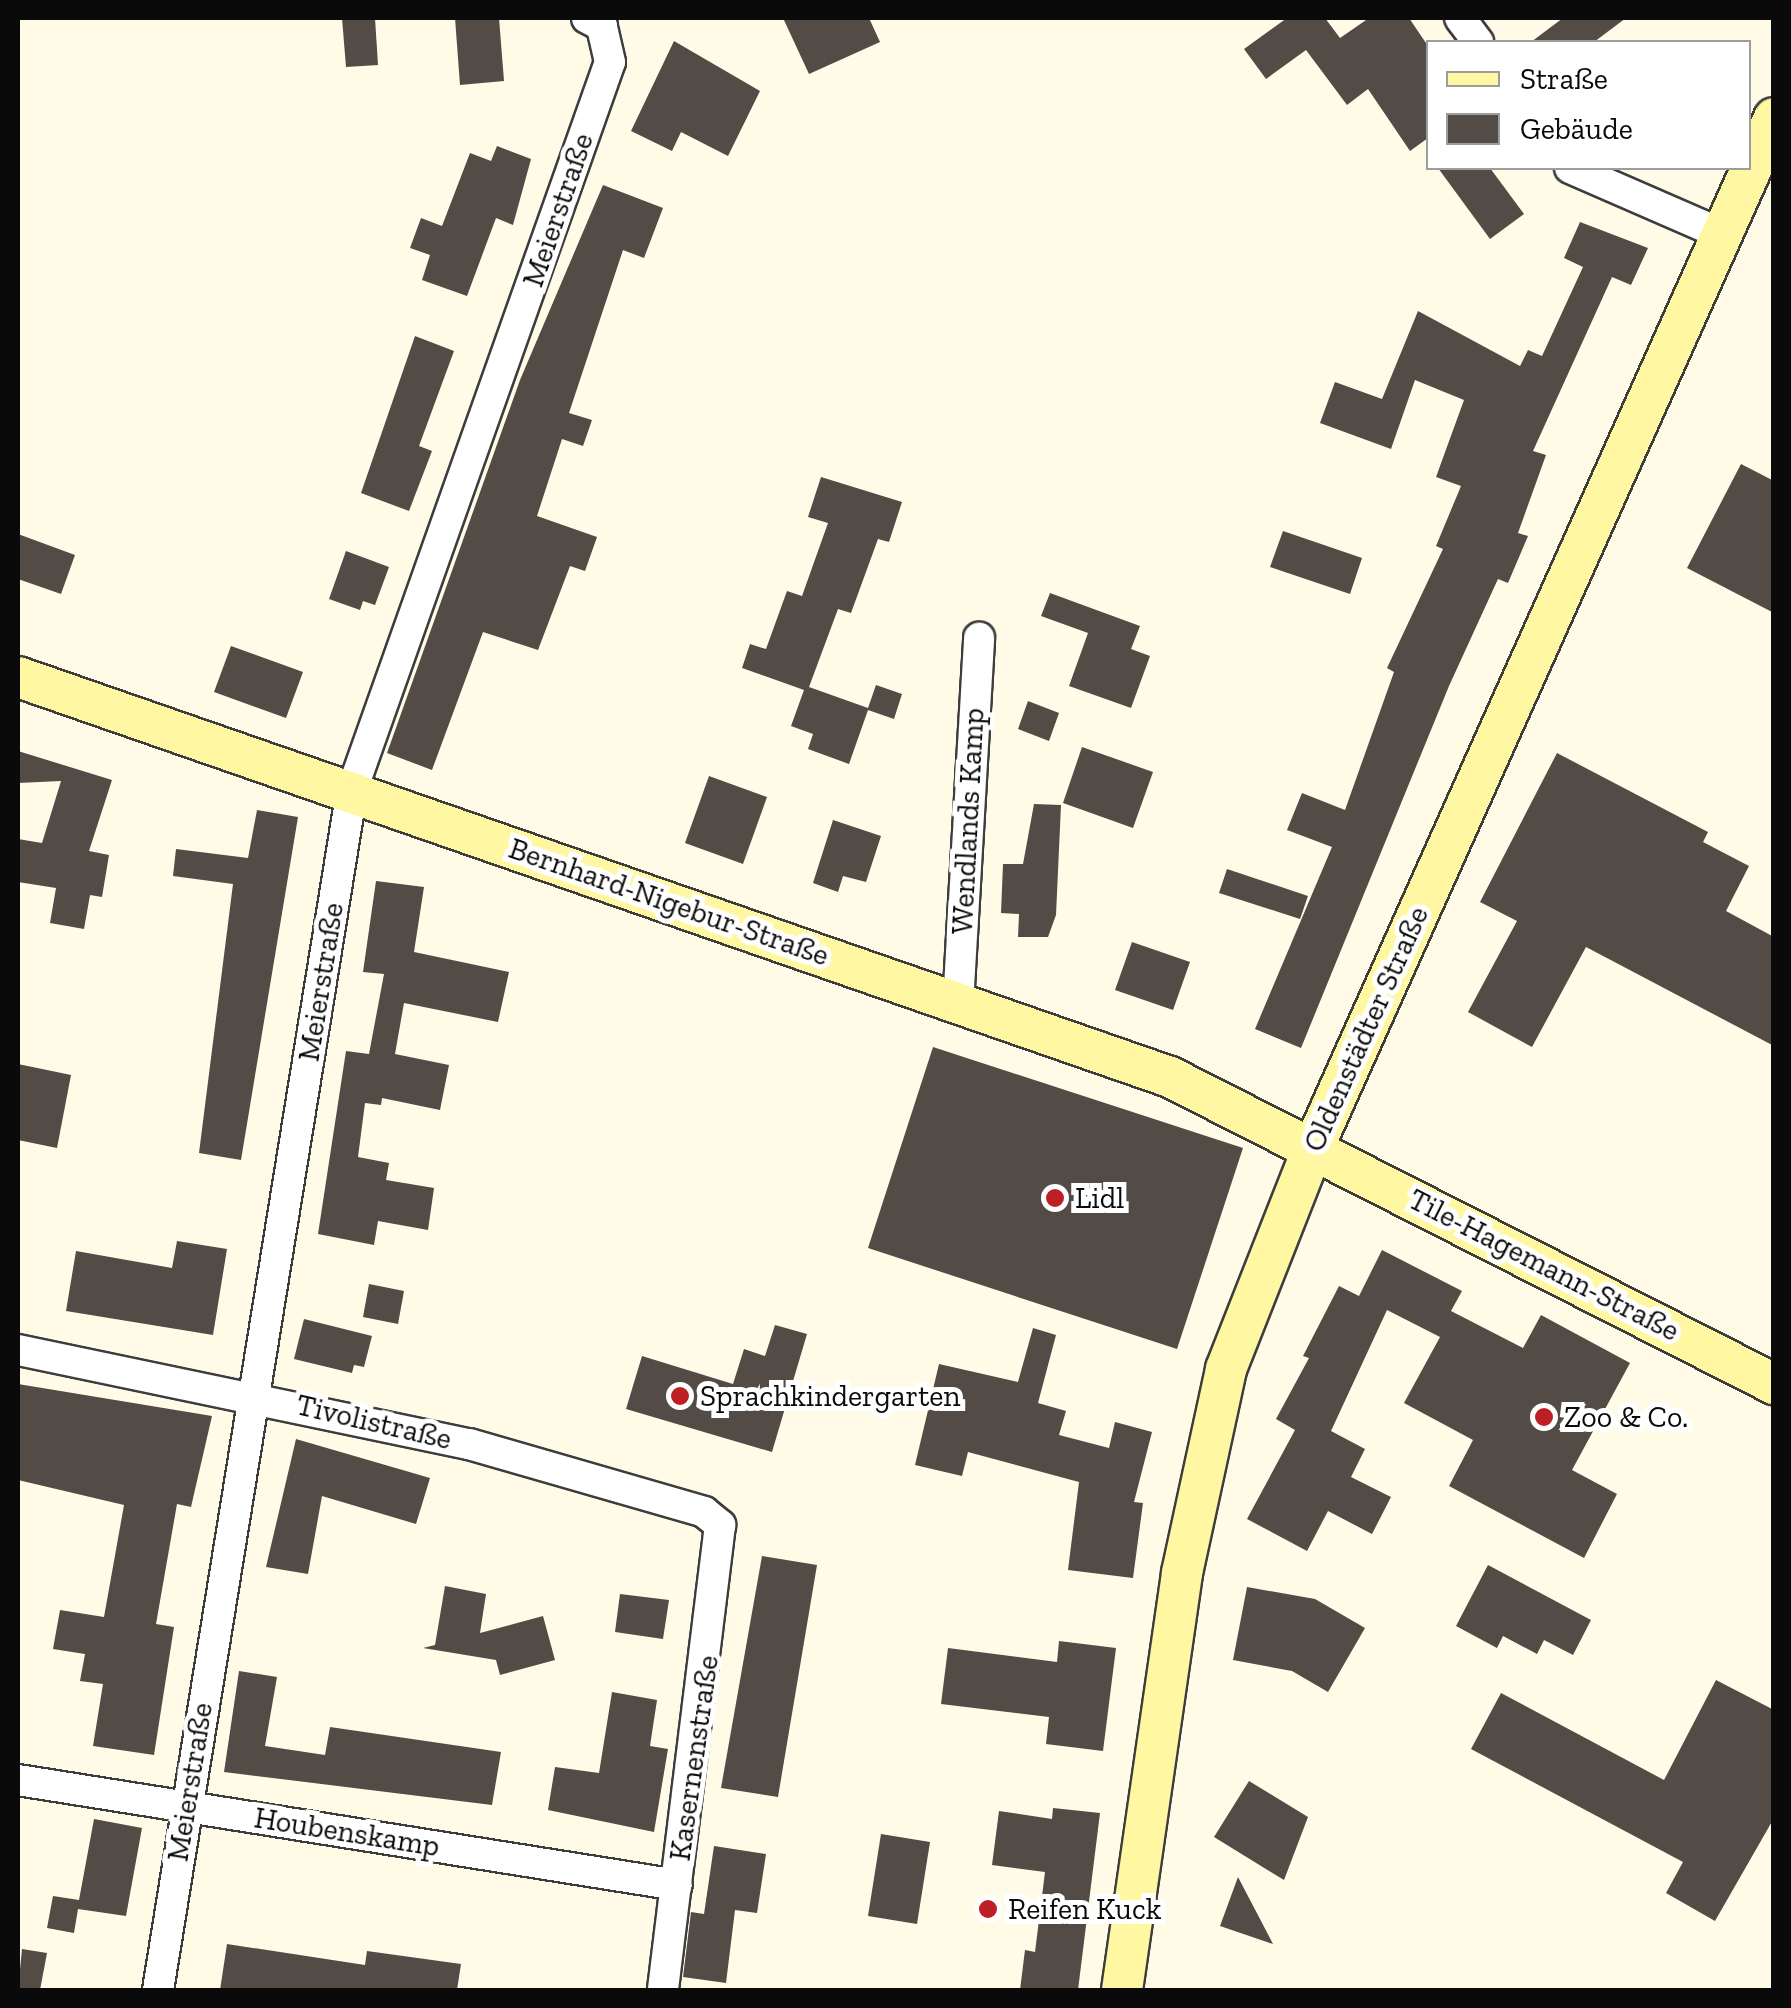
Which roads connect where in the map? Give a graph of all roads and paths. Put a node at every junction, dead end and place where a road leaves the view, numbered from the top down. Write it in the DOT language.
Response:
graph roads {
  1 [pos="1460,18"];
  2 [pos="603,20"];
  3 [pos="1476,40"];
  4 [pos="1774,118"];
  5 [pos="1751,169"];
  6 [pos="1575,170"];
  7 [pos="1751,170"];
  8 [pos="1722,234"];
  9 [pos="979,638"];
  10 [pos="18,677"];
  11 [pos="352,790"];
  12 [pos="958,1004"];
  13 [pos="1314,1146"];
  14 [pos="18,1350"];
  15 [pos="1774,1384"];
  16 [pos="254,1394"];
  17 [pos="720,1526"];
  18 [pos="18,1780"];
  19 [pos="185,1806"];
  20 [pos="677,1885"];
  21 [pos="161,1990"];
  22 [pos="663,1990"];
  23 [pos="1122,1990"];
  1 -- 3 [label="street"];
  2 -- 11 [label="street, Meierstraße"];
  4 -- 5 [label="street, Oldenstädter Straße"];
  6 -- 8 [label="street"];
  7 -- 8 [label="street, Oldenstädter Straße"];
  8 -- 13 [label="street, Oldenstädter Straße"];
  9 -- 12 [label="street, Wendlands Kamp"];
  10 -- 11 [label="street, Bernhard-Nigebur-Straße"];
  11 -- 12 [label="street, Bernhard-Nigebur-Straße"];
  11 -- 16 [label="street, Meierstraße"];
  12 -- 13 [label="street, Bernhard-Nigebur-Straße"];
  13 -- 15 [label="street, Tile-Hagemann-Straße"];
  13 -- 23 [label="street, Oldenstädter Straße"];
  14 -- 16 [label="street, Tivolistraße"];
  16 -- 17 [label="street, Tivolistraße"];
  16 -- 19 [label="street, Meierstraße"];
  17 -- 20 [label="street, Kasernenstraße"];
  18 -- 19 [label="street, Houbenskamp"];
  19 -- 20 [label="street, Houbenskamp"];
  19 -- 21 [label="street, Meierstraße"];
  20 -- 22 [label="street, Kasernenstraße"];
}
